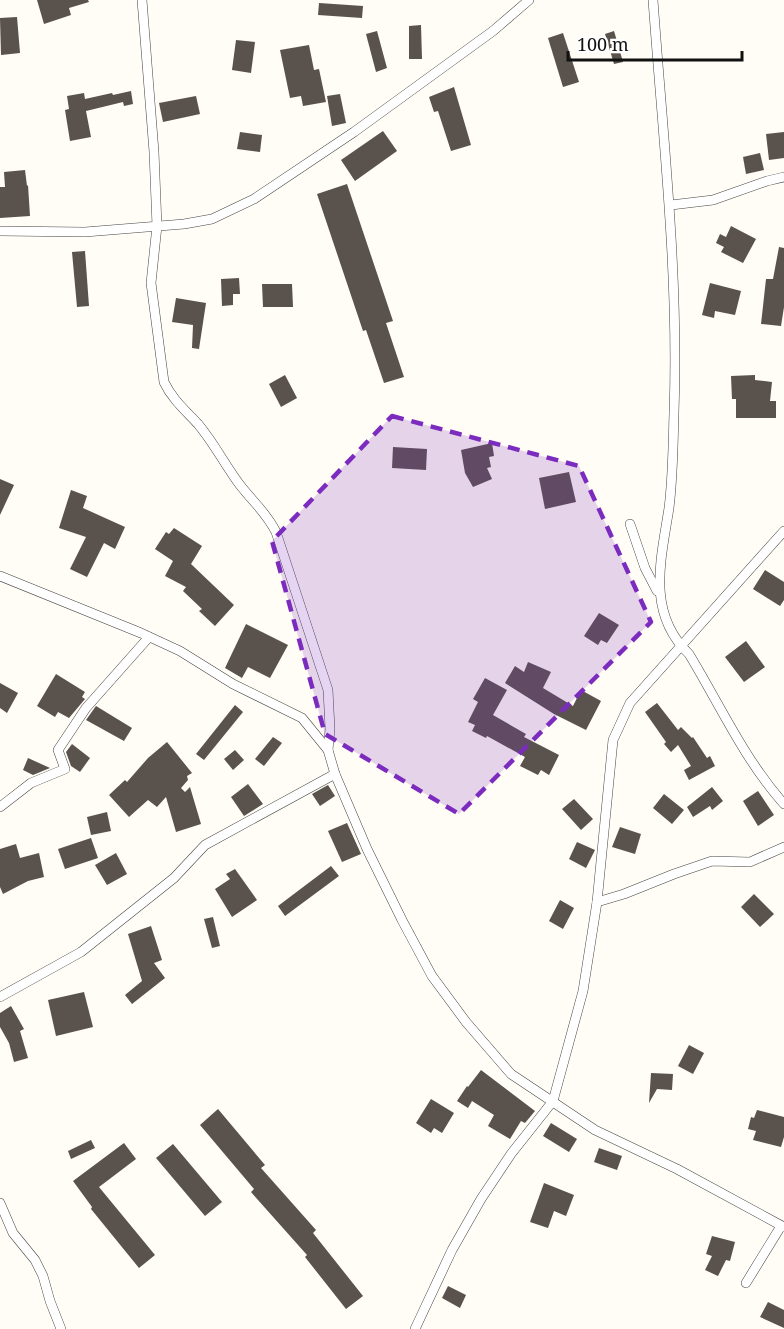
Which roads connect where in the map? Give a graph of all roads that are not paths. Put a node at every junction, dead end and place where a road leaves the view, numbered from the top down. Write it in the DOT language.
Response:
graph roads {
  1 [pos="142,0"];
  2 [pos="529,0"];
  3 [pos="653,0"];
  4 [pos="784,177"];
  5 [pos="671,205"];
  6 [pos="157,226"];
  7 [pos="0,231"];
  8 [pos="630,524"];
  9 [pos="784,531"];
  10 [pos="0,576"];
  11 [pos="659,595"];
  12 [pos="149,637"];
  13 [pos="680,646"];
  14 [pos="328,750"];
  15 [pos="335,774"];
  16 [pos="784,804"];
  17 [pos="0,807"];
  18 [pos="784,846"];
  19 [pos="597,902"];
  20 [pos="0,998"];
  21 [pos="553,1101"];
  22 [pos="0,1203"];
  23 [pos="783,1227"];
  24 [pos="746,1282"];
  25 [pos="61,1329"];
  26 [pos="415,1329"];
  1 -- 6 [label="street"];
  2 -- 6 [label="street"];
  3 -- 5 [label="street"];
  4 -- 5 [label="street"];
  5 -- 11 [label="street"];
  6 -- 7 [label="street"];
  6 -- 14 [label="street"];
  8 -- 11 [label="street"];
  9 -- 13 [label="street"];
  10 -- 12 [label="street"];
  11 -- 13 [label="street"];
  12 -- 14 [label="street"];
  12 -- 17 [label="street"];
  13 -- 16 [label="street"];
  13 -- 19 [label="street"];
  14 -- 15 [label="street"];
  15 -- 20 [label="street"];
  15 -- 21 [label="street"];
  18 -- 19 [label="street"];
  19 -- 21 [label="street"];
  21 -- 23 [label="street"];
  21 -- 26 [label="street"];
  22 -- 25 [label="street"];
  23 -- 24 [label="street"];
}
